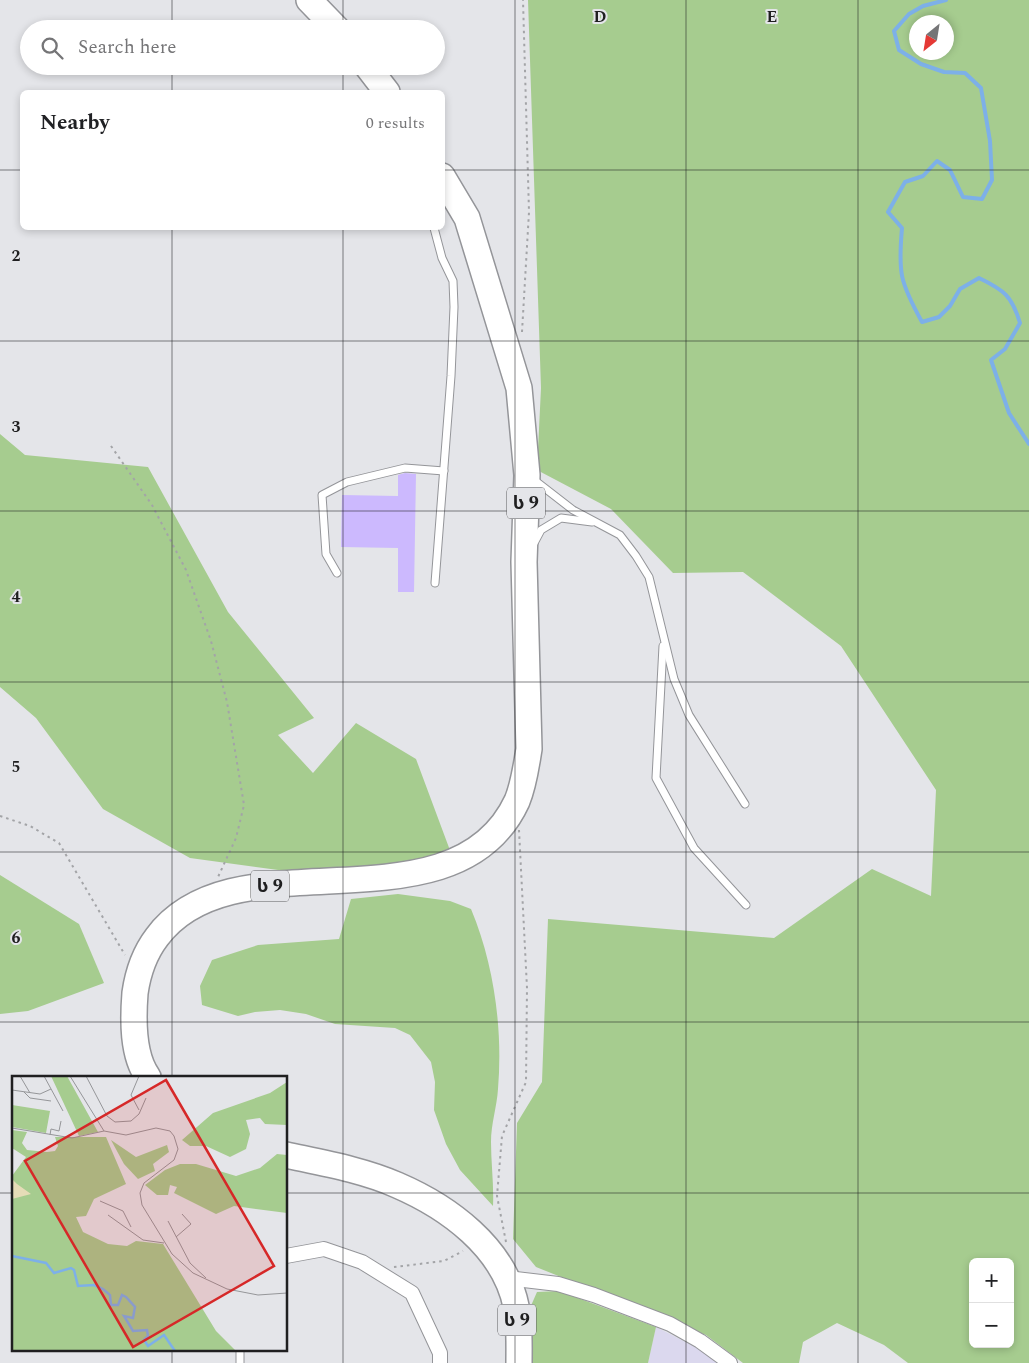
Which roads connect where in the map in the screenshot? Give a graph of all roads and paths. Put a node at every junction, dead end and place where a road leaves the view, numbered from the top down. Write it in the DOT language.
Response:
graph roads {
  1 [pos="309,0"];
  2 [pos="523,0"];
  3 [pos="328,20"];
  4 [pos="374,75"];
  5 [pos="386,90"];
  6 [pos="445,181"];
  7 [pos="435,230"];
  8 [pos="522,339"];
  9 [pos="111,446"];
  10 [pos="444,471"];
  11 [pos="527,475"];
  12 [pos="620,535"];
  13 [pos="524,562"];
  14 [pos="337,573"];
  15 [pos="435,583"];
  16 [pos="663,636"];
  17 [pos="745,804"];
  18 [pos="0,816"];
  19 [pos="518,826"];
  20 [pos="209,897"];
  21 [pos="746,905"];
  22 [pos="137,976"];
  23 [pos="147,1076"];
  24 [pos="288,1155"];
  25 [pos="497,1248"];
  26 [pos="288,1256"];
  27 [pos="372,1268"];
  28 [pos="507,1278"];
  29 [pos="240,1350"];
  30 [pos="240,1363"];
  31 [pos="440,1363"];
  32 [pos="519,1363"];
  33 [pos="730,1363"];
  1 -- 3 [label="highway"];
  2 -- 8 [label="path"];
  4 -- 5 [label="highway"];
  6 -- 11 [label="highway, ს 9"];
  7 -- 10 [label="lane"];
  9 -- 20 [label="path"];
  10 -- 14 [label="lane"];
  10 -- 15 [label="lane"];
  11 -- 12 [label="lane"];
  11 -- 13 [label="highway, ს 9"];
  12 -- 13 [label="lane"];
  12 -- 16 [label="lane"];
  13 -- 20 [label="highway, ს 9"];
  16 -- 17 [label="lane"];
  16 -- 21 [label="lane"];
  18 -- 22 [label="path"];
  19 -- 25 [label="path"];
  20 -- 22 [label="highway, ს 9"];
  22 -- 23 [label="highway, ს 9"];
  24 -- 25 [label="highway, ს 9"];
  25 -- 27 [label="path"];
  25 -- 28 [label="highway, ს 9"];
  26 -- 27 [label="street"];
  27 -- 31 [label="street"];
  28 -- 32 [label="highway, ს 9"];
  28 -- 33 [label="street"];
  29 -- 30 [label="lane"];
}
